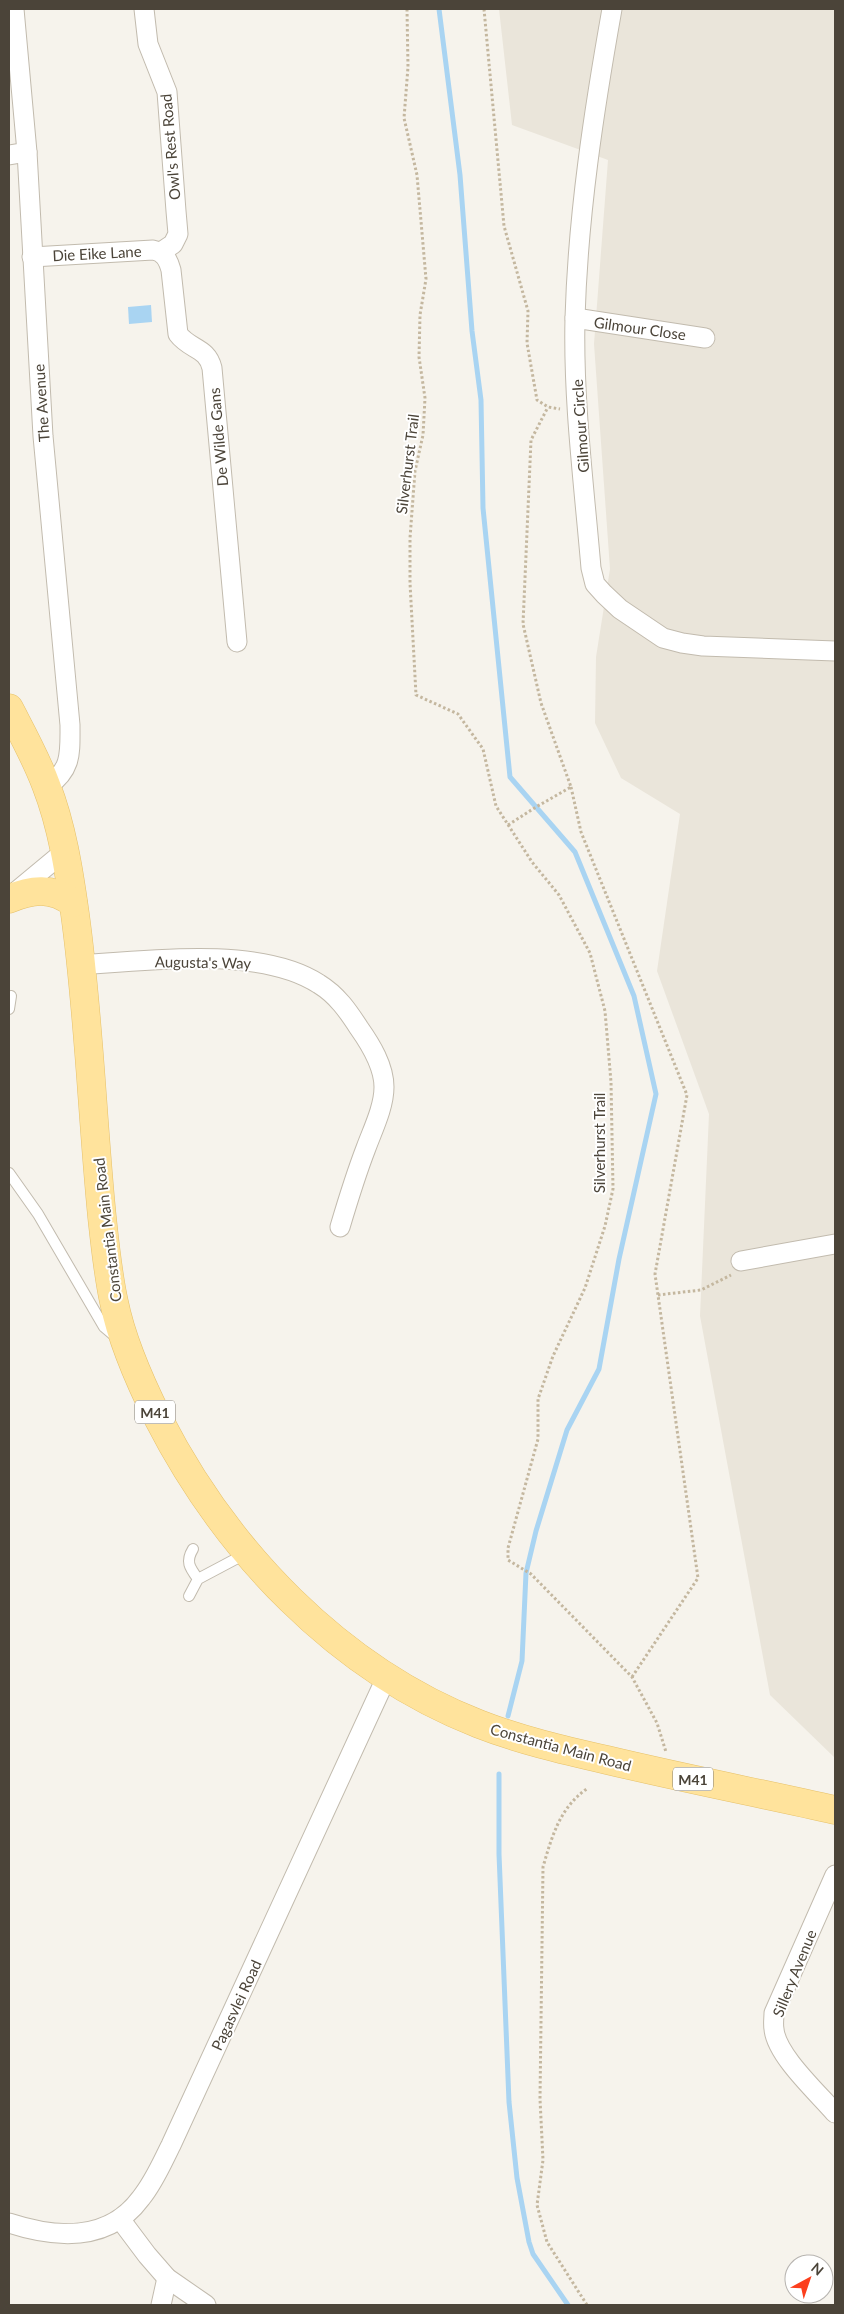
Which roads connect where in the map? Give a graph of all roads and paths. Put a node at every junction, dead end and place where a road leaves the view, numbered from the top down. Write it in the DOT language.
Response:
graph roads {
  1 [pos="14,9"];
  2 [pos="144,9"];
  3 [pos="407,9"];
  4 [pos="484,9"];
  5 [pos="612,9"];
  6 [pos="18,154"];
  7 [pos="161,252"];
  8 [pos="32,257"];
  9 [pos="575,318"];
  10 [pos="705,338"];
  11 [pos="548,408"];
  12 [pos="578,411"];
  13 [pos="237,642"];
  14 [pos="835,651"];
  15 [pos="9,708"];
  16 [pos="47,787"];
  17 [pos="572,787"];
  18 [pos="508,825"];
  19 [pos="65,851"];
  20 [pos="9,898"];
  21 [pos="73,903"];
  22 [pos="82,965"];
  23 [pos="11,996"];
  24 [pos="9,1009"];
  25 [pos="9,1173"];
  26 [pos="340,1227"];
  27 [pos="835,1244"];
  28 [pos="741,1261"];
  29 [pos="658,1295"];
  30 [pos="127,1342"];
  31 [pos="193,1549"];
  32 [pos="248,1553"];
  33 [pos="198,1579"];
  34 [pos="189,1596"];
  35 [pos="386,1676"];
  36 [pos="632,1678"];
  37 [pos="666,1754"];
  38 [pos="588,1788"];
  39 [pos="835,1810"];
  40 [pos="835,1875"];
  41 [pos="835,2113"];
  42 [pos="120,2219"];
  43 [pos="9,2223"];
  44 [pos="167,2278"];
  45 [pos="161,2305"];
  46 [pos="206,2305"];
  47 [pos="587,2305"];
  1 -- 6 [label="street, The Avenue"];
  2 -- 7 [label="street, Owl's Rest Road"];
  3 -- 18 [label="path, Silverhurst Trail"];
  4 -- 11 [label="path"];
  5 -- 9 [label="street, Gilmour Circle"];
  6 -- 8 [label="street, The Avenue"];
  7 -- 8 [label="street, Die Eike Lane"];
  7 -- 13 [label="street, De Wilde Gans"];
  8 -- 16 [label="street, The Avenue"];
  9 -- 10 [label="street, Gilmour Close"];
  9 -- 12 [label="street, Gilmour Circle"];
  11 -- 12 [label="path"];
  11 -- 17 [label="path"];
  12 -- 14 [label="street, Gilmour Circle"];
  15 -- 16 [label="main road, Constantia Main Road / M41"];
  16 -- 19 [label="main road, Constantia Main Road / M41"];
  17 -- 18 [label="path"];
  17 -- 29 [label="path"];
  18 -- 36 [label="path, Silverhurst Trail"];
  19 -- 20 [label="street"];
  19 -- 21 [label="main road, Constantia Main Road / M41"];
  20 -- 21 [label="main road"];
  21 -- 22 [label="main road, Constantia Main Road / M41"];
  22 -- 26 [label="street, Augusta's Way"];
  22 -- 30 [label="main road, Constantia Main Road / M41"];
  23 -- 24 [label="lane"];
  25 -- 30 [label="lane"];
  27 -- 28 [label="street"];
  28 -- 29 [label="path"];
  29 -- 36 [label="path"];
  30 -- 32 [label="main road, Constantia Main Road / M41"];
  31 -- 33 [label="lane"];
  32 -- 33 [label="lane"];
  32 -- 35 [label="main road, Constantia Main Road / M41"];
  33 -- 34 [label="lane"];
  35 -- 39 [label="main road, Constantia Main Road / M41"];
  35 -- 42 [label="street, Pagasvlei Road"];
  36 -- 37 [label="path"];
  38 -- 47 [label="path"];
  40 -- 41 [label="street, Sillery Avenue"];
  42 -- 43 [label="street, Pagasvlei Road"];
  42 -- 44 [label="street"];
  44 -- 45 [label="street"];
  44 -- 46 [label="street"];
}
